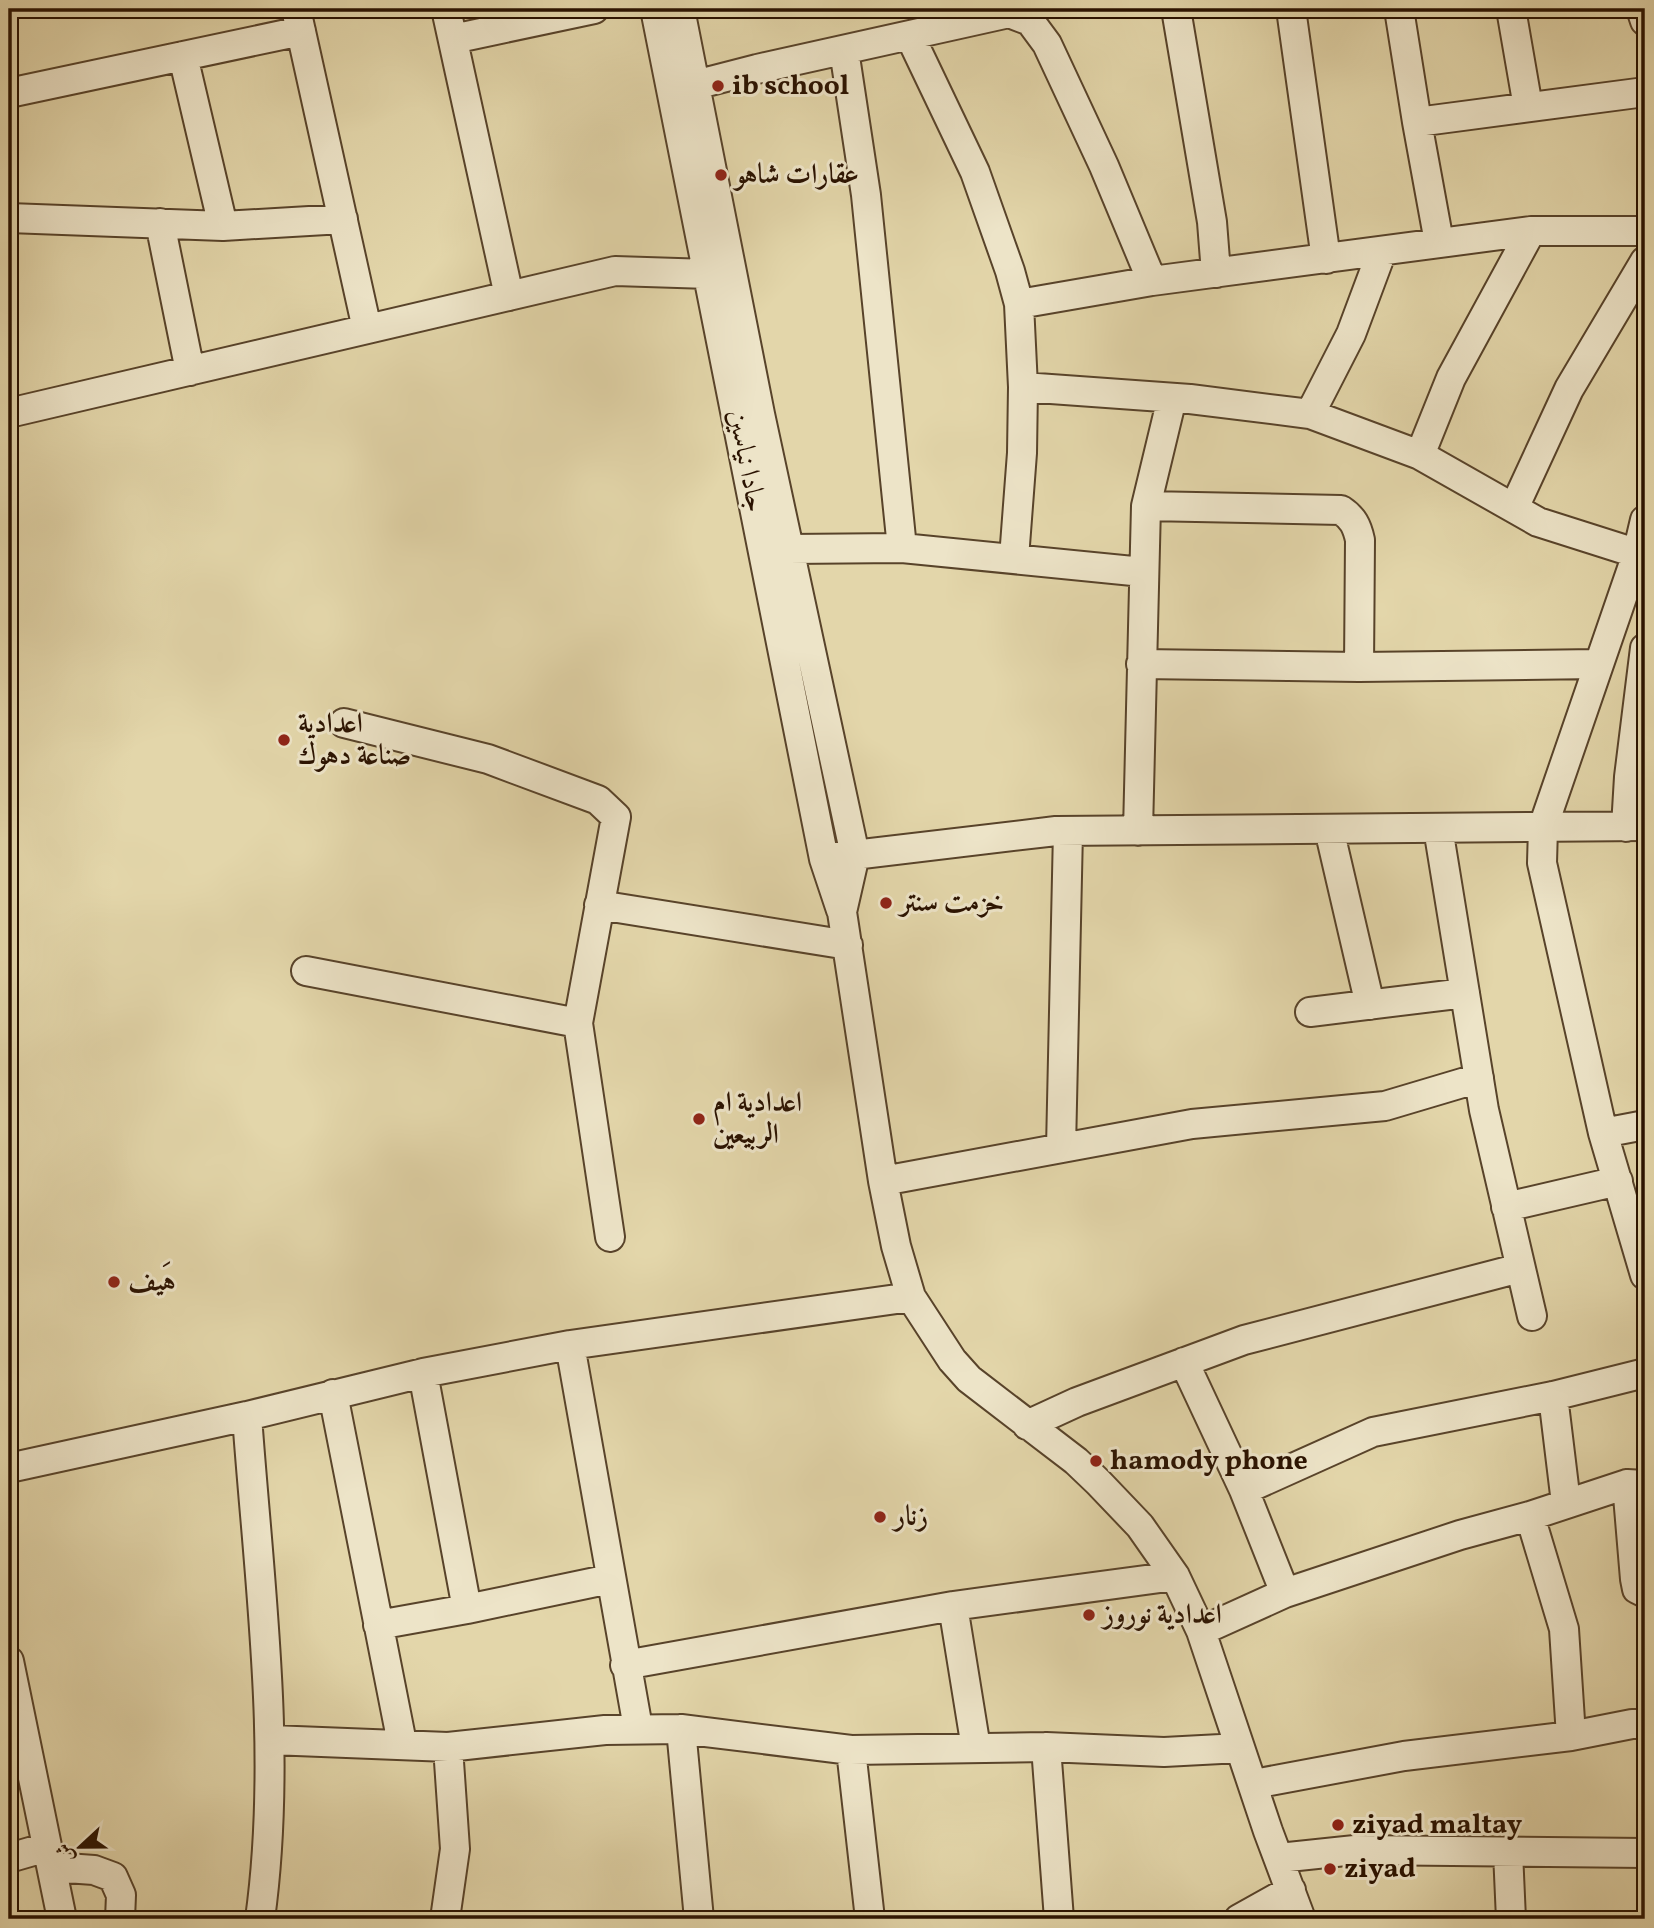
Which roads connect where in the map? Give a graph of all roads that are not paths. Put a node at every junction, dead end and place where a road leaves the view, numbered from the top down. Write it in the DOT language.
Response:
graph roads {
  1 [pos="446,9"];
  2 [pos="594,9"];
  3 [pos="1176,9"];
  4 [pos="1291,9"];
  5 [pos="1399,9"];
  6 [pos="1511,9"];
  7 [pos="1641,9"];
  8 [pos="669,18"];
  9 [pos="299,20"];
  10 [pos="1645,21"];
  11 [pos="910,36"];
  12 [pos="453,39"];
  13 [pos="844,50"];
  14 [pos="183,56"];
  15 [pos="695,85"];
  16 [pos="1645,92"];
  17 [pos="9,93"];
  18 [pos="1528,107"];
  19 [pos="1417,122"];
  20 [pos="9,218"];
  21 [pos="343,219"];
  22 [pos="160,223"];
  23 [pos="223,226"];
  24 [pos="1645,231"];
  25 [pos="1531,232"];
  26 [pos="1439,242"];
  27 [pos="1382,251"];
  28 [pos="1326,259"];
  29 [pos="1645,261"];
  30 [pos="1216,273"];
  31 [pos="709,274"];
  32 [pos="1152,281"];
  33 [pos="509,296"];
  34 [pos="1018,304"];
  35 [pos="367,329"];
  36 [pos="190,371"];
  37 [pos="1023,387"];
  38 [pos="1172,398"];
  39 [pos="9,413"];
  40 [pos="1310,414"];
  41 [pos="1420,455"];
  42 [pos="1146,506"];
  43 [pos="1514,508"];
  44 [pos="1645,520"];
  45 [pos="902,548"];
  46 [pos="789,549"];
  47 [pos="1641,555"];
  48 [pos="1014,558"];
  49 [pos="1143,572"];
  50 [pos="1645,648"];
  51 [pos="1141,664"];
  52 [pos="1597,664"];
  53 [pos="1359,667"];
  54 [pos="344,723"];
  55 [pos="1636,826"];
  56 [pos="1542,827"];
  57 [pos="1438,828"];
  58 [pos="1329,829"];
  59 [pos="1068,831"];
  60 [pos="1138,831"];
  61 [pos="855,855"];
  62 [pos="824,859"];
  63 [pos="599,905"];
  64 [pos="842,912"];
  65 [pos="848,945"];
  66 [pos="306,971"];
  67 [pos="1465,993"];
  68 [pos="1370,1004"];
  69 [pos="1310,1012"];
  70 [pos="578,1023"];
  71 [pos="1479,1078"];
  72 [pos="1645,1125"];
  73 [pos="1603,1133"];
  74 [pos="1060,1148"];
  75 [pos="883,1181"];
  76 [pos="1618,1181"];
  77 [pos="1506,1207"];
  78 [pos="610,1237"];
  79 [pos="1520,1268"];
  80 [pos="1645,1275"];
  81 [pos="911,1297"];
  82 [pos="1532,1316"];
  83 [pos="570,1345"];
  84 [pos="1184,1362"];
  85 [pos="423,1373"];
  86 [pos="1645,1373"];
  87 [pos="332,1394"];
  88 [pos="1553,1396"];
  89 [pos="247,1416"];
  90 [pos="1027,1425"];
  91 [pos="9,1468"];
  92 [pos="1636,1485"];
  93 [pos="1244,1490"];
  94 [pos="1566,1503"];
  95 [pos="1530,1516"];
  96 [pos="1175,1576"];
  97 [pos="610,1578"];
  98 [pos="1285,1593"];
  99 [pos="1645,1593"];
  100 [pos="953,1606"];
  101 [pos="467,1609"];
  102 [pos="378,1625"];
  103 [pos="1201,1631"];
  104 [pos="9,1661"];
  105 [pos="625,1665"];
  106 [pos="1645,1724"];
  107 [pos="638,1728"];
  108 [pos="681,1728"];
  109 [pos="1571,1736"];
  110 [pos="271,1740"];
  111 [pos="402,1743"];
  112 [pos="448,1747"];
  113 [pos="1046,1747"];
  114 [pos="976,1748"];
  115 [pos="1240,1748"];
  116 [pos="851,1750"];
  117 [pos="1254,1784"];
  118 [pos="1508,1853"];
  119 [pos="1645,1853"];
  120 [pos="49,1857"];
  121 [pos="9,1858"];
  122 [pos="1279,1858"];
  123 [pos="1291,1890"];
  124 [pos="62,1919"];
  125 [pos="120,1919"];
  126 [pos="260,1919"];
  127 [pos="445,1919"];
  128 [pos="699,1919"];
  129 [pos="870,1919"];
  130 [pos="1059,1919"];
  131 [pos="1239,1919"];
  132 [pos="1301,1919"];
  133 [pos="1511,1919"];
  1 -- 12 [label="street"];
  2 -- 12 [label="street"];
  3 -- 30 [label="street"];
  4 -- 28 [label="street"];
  5 -- 19 [label="street"];
  6 -- 18 [label="street"];
  7 -- 10 [label="street"];
  8 -- 15 [label="street, جادا نیاسین"];
  8 -- 31 [label="street, جادا نیاسین"];
  9 -- 14 [label="street"];
  9 -- 21 [label="street"];
  11 -- 13 [label="street"];
  11 -- 32 [label="street"];
  11 -- 34 [label="street"];
  12 -- 33 [label="street"];
  13 -- 15 [label="street"];
  13 -- 45 [label="street"];
  14 -- 17 [label="street"];
  14 -- 23 [label="street"];
  15 -- 46 [label="street, جادا نیاسین"];
  16 -- 18 [label="street"];
  18 -- 19 [label="street"];
  19 -- 26 [label="street"];
  20 -- 22 [label="street"];
  21 -- 23 [label="street"];
  21 -- 35 [label="street"];
  22 -- 23 [label="street"];
  22 -- 36 [label="street"];
  24 -- 25 [label="street"];
  25 -- 26 [label="street"];
  25 -- 41 [label="street"];
  26 -- 27 [label="street"];
  27 -- 28 [label="street"];
  27 -- 40 [label="street"];
  28 -- 30 [label="street"];
  29 -- 43 [label="street"];
  30 -- 32 [label="street"];
  31 -- 33 [label="street"];
  31 -- 62 [label="street, جادا نیاسین"];
  32 -- 34 [label="street"];
  33 -- 35 [label="street"];
  34 -- 37 [label="street"];
  35 -- 36 [label="street"];
  36 -- 39 [label="street"];
  37 -- 38 [label="street"];
  37 -- 48 [label="street"];
  38 -- 40 [label="street"];
  38 -- 42 [label="street"];
  40 -- 41 [label="street"];
  41 -- 43 [label="street"];
  42 -- 49 [label="street"];
  42 -- 53 [label="street"];
  43 -- 47 [label="street"];
  44 -- 47 [label="street"];
  45 -- 46 [label="street"];
  45 -- 48 [label="street"];
  46 -- 61 [label="street, جادا نیاسین"];
  47 -- 52 [label="street"];
  48 -- 49 [label="street"];
  49 -- 51 [label="street"];
  50 -- 55 [label="street"];
  51 -- 53 [label="street"];
  51 -- 60 [label="street"];
  52 -- 53 [label="street"];
  52 -- 56 [label="street"];
  54 -- 63 [label="street"];
  55 -- 56 [label="street"];
  56 -- 57 [label="street"];
  56 -- 73 [label="street"];
  57 -- 58 [label="street"];
  57 -- 67 [label="street"];
  58 -- 60 [label="street"];
  58 -- 68 [label="street"];
  59 -- 60 [label="street"];
  59 -- 61 [label="street"];
  59 -- 74 [label="street"];
  61 -- 62 [label="street"];
  61 -- 64 [label="street"];
  62 -- 64 [label="street, جادا نیاسین"];
  63 -- 65 [label="street"];
  63 -- 70 [label="street"];
  64 -- 65 [label="street"];
  65 -- 75 [label="street"];
  66 -- 70 [label="street"];
  67 -- 68 [label="street"];
  67 -- 71 [label="street"];
  68 -- 69 [label="street"];
  70 -- 78 [label="street"];
  71 -- 74 [label="street"];
  71 -- 77 [label="street"];
  72 -- 73 [label="street"];
  73 -- 76 [label="street"];
  74 -- 75 [label="street"];
  75 -- 81 [label="street"];
  76 -- 77 [label="street"];
  76 -- 80 [label="street"];
  77 -- 79 [label="street"];
  79 -- 82 [label="street"];
  79 -- 84 [label="street"];
  81 -- 83 [label="street"];
  81 -- 90 [label="street"];
  83 -- 85 [label="street"];
  83 -- 97 [label="street"];
  84 -- 90 [label="street"];
  84 -- 93 [label="street"];
  85 -- 87 [label="street"];
  85 -- 101 [label="street"];
  86 -- 88 [label="street"];
  87 -- 89 [label="street"];
  87 -- 102 [label="street"];
  88 -- 93 [label="street"];
  88 -- 94 [label="street"];
  89 -- 91 [label="street"];
  89 -- 110 [label="street"];
  90 -- 96 [label="street"];
  92 -- 94 [label="street"];
  92 -- 99 [label="street"];
  93 -- 98 [label="street"];
  94 -- 95 [label="street"];
  95 -- 98 [label="street"];
  95 -- 109 [label="street"];
  96 -- 100 [label="street"];
  96 -- 103 [label="street"];
  97 -- 101 [label="street"];
  97 -- 105 [label="street"];
  98 -- 103 [label="street"];
  100 -- 105 [label="street"];
  100 -- 114 [label="street"];
  101 -- 102 [label="street"];
  102 -- 111 [label="street"];
  103 -- 115 [label="street"];
  104 -- 120 [label="street"];
  105 -- 107 [label="street"];
  106 -- 109 [label="street"];
  107 -- 108 [label="street"];
  107 -- 112 [label="street"];
  108 -- 116 [label="street"];
  108 -- 128 [label="street"];
  109 -- 117 [label="street"];
  110 -- 111 [label="street"];
  110 -- 126 [label="street"];
  111 -- 112 [label="street"];
  112 -- 127 [label="street"];
  113 -- 114 [label="street"];
  113 -- 115 [label="street"];
  113 -- 130 [label="street"];
  114 -- 116 [label="street"];
  115 -- 117 [label="street"];
  116 -- 129 [label="street"];
  117 -- 122 [label="street"];
  118 -- 119 [label="street"];
  118 -- 122 [label="street"];
  118 -- 133 [label="street"];
  120 -- 121 [label="street"];
  120 -- 124 [label="street"];
  120 -- 125 [label="street"];
  122 -- 123 [label="street"];
  123 -- 131 [label="street"];
  123 -- 132 [label="street"];
}
